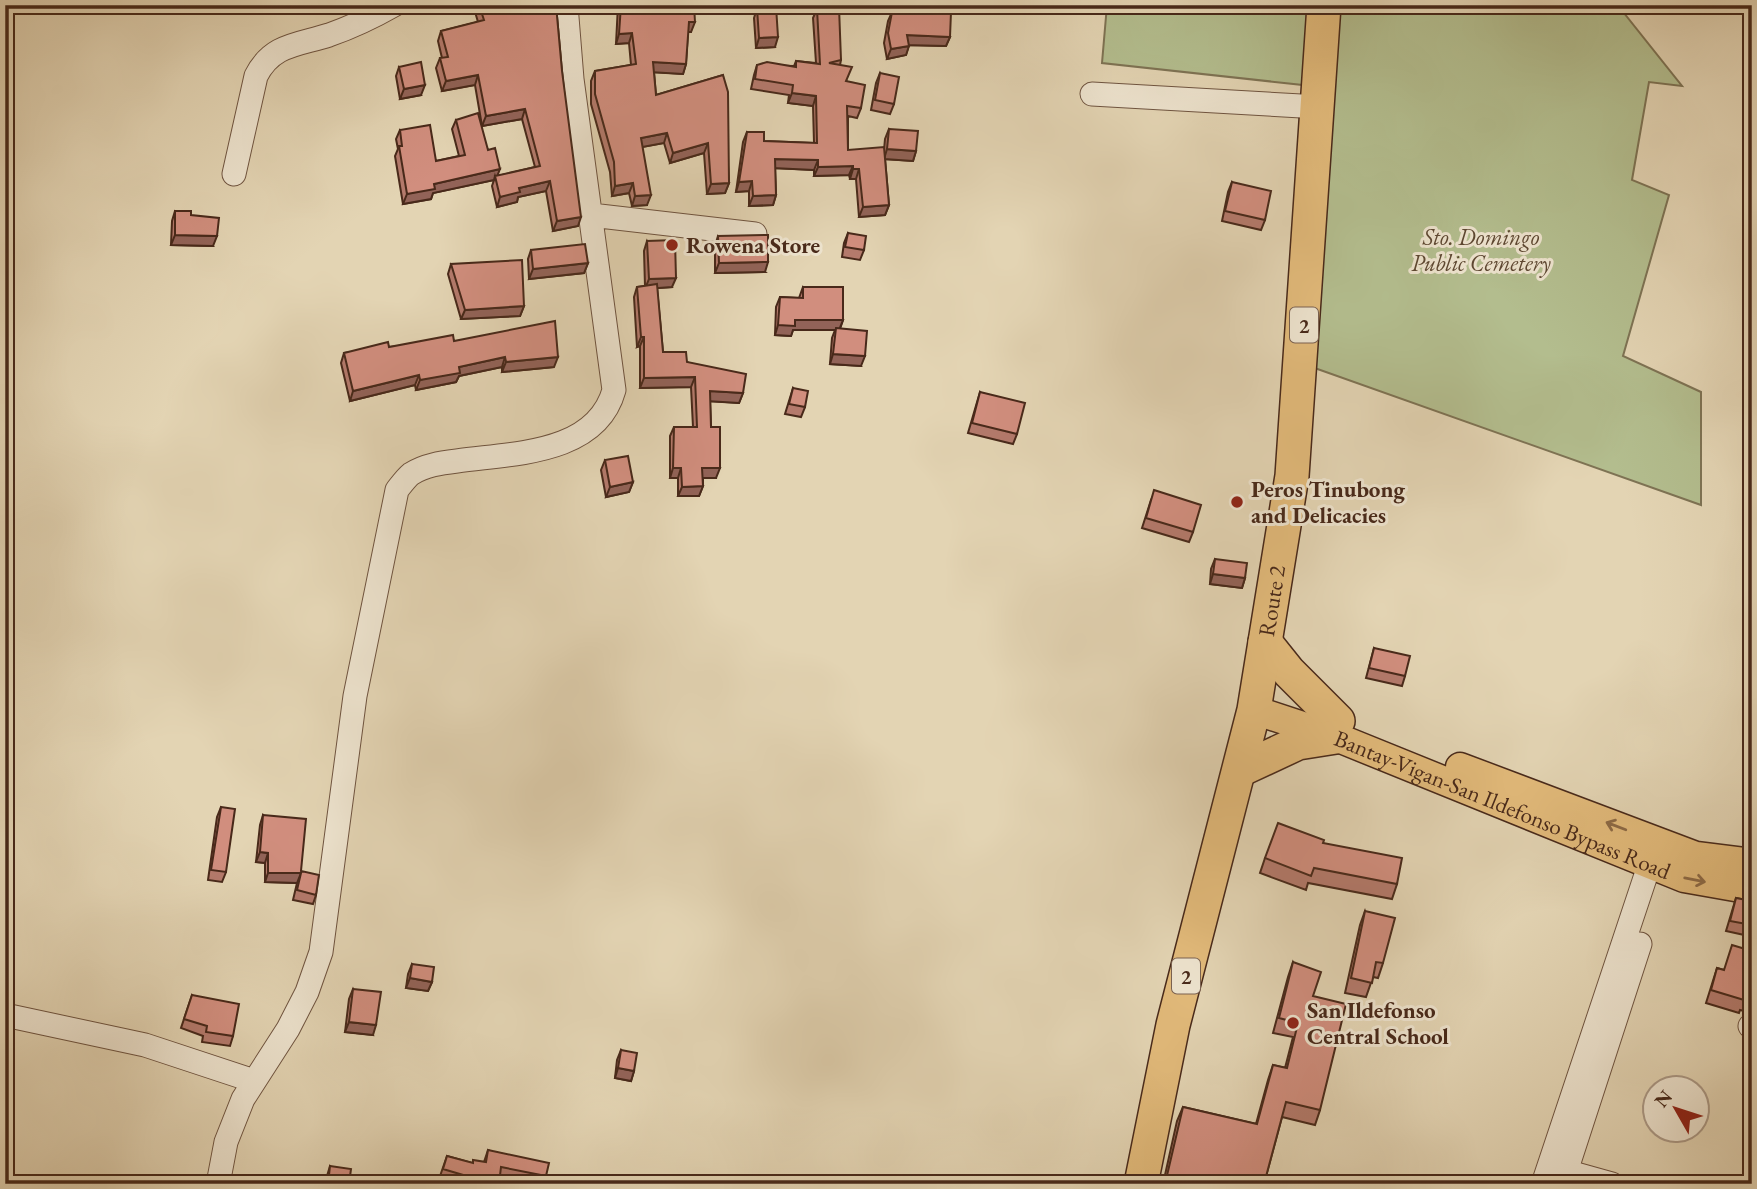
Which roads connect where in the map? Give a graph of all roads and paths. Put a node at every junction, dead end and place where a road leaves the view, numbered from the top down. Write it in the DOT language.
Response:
graph roads {
  1 [pos="394,5"];
  2 [pos="566,5"];
  3 [pos="1324,5"];
  4 [pos="1092,94"];
  5 [pos="1318,107"];
  6 [pos="234,174"];
  7 [pos="591,215"];
  8 [pos="755,234"];
  9 [pos="1265,642"];
  10 [pos="1256,703"];
  11 [pos="1337,729"];
  12 [pos="1240,770"];
  13 [pos="1661,855"];
  14 [pos="1752,863"];
  15 [pos="1752,890"];
  16 [pos="5,1015"];
  17 [pos="254,1081"];
  18 [pos="1555,1176"];
  19 [pos="218,1184"];
  20 [pos="1141,1184"];
  21 [pos="1612,1184"];
  1 -- 6 [label="street"];
  2 -- 7 [label="street"];
  3 -- 5 [label="highway, Route 2 / 2"];
  4 -- 5 [label="street"];
  5 -- 9 [label="highway, Route 2 / 2"];
  7 -- 8 [label="street"];
  7 -- 17 [label="street"];
  9 -- 10 [label="highway, Route 2 / 2"];
  9 -- 11 [label="highway"];
  10 -- 11 [label="main road, Bantay-Vigan-San Ildefonso Bypass Road"];
  10 -- 12 [label="highway, Route 2 / 2"];
  11 -- 12 [label="highway"];
  11 -- 13 [label="main road, Bantay-Vigan-San Ildefonso Bypass Road"];
  12 -- 20 [label="highway, Route 2 / 2"];
  13 -- 14 [label="main road, Bantay-Vigan-San Ildefonso Bypass Road"];
  13 -- 15 [label="main road, Bantay-Vigan-San Ildefonso Bypass Road, one-way"];
  13 -- 18 [label="street"];
  16 -- 17 [label="street"];
  17 -- 19 [label="street"];
  18 -- 21 [label="street"];
}
